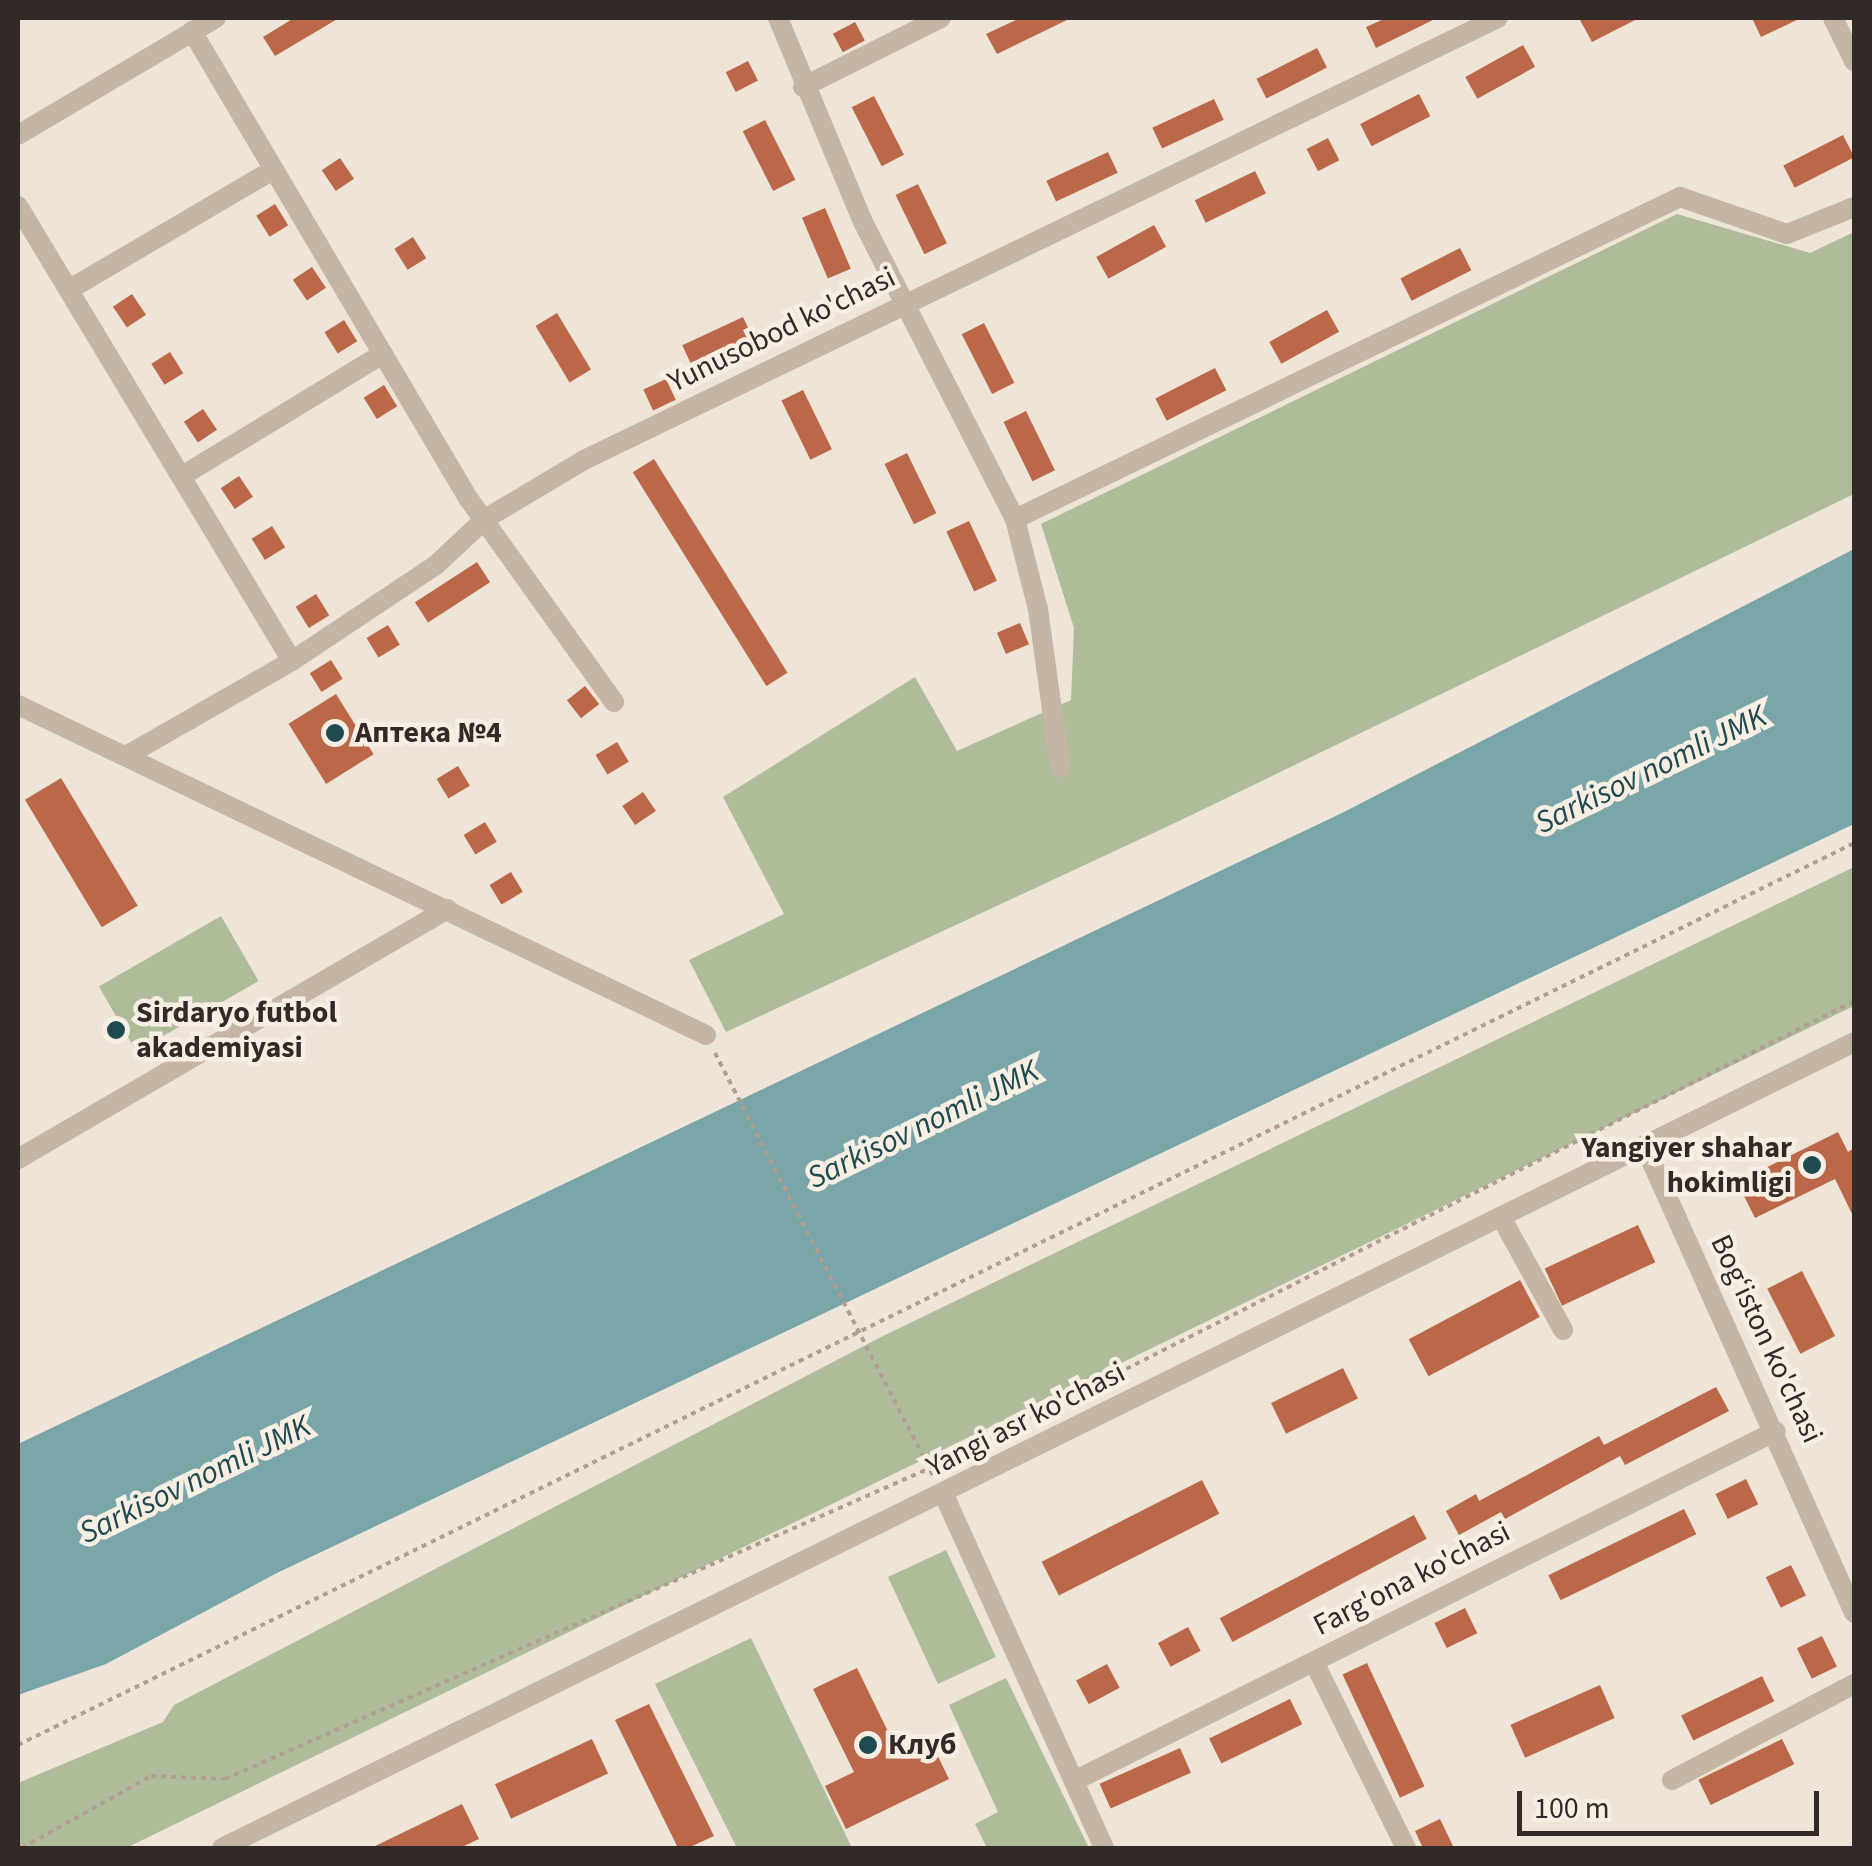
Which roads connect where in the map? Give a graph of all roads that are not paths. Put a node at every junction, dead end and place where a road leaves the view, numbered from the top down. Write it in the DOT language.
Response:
graph roads {
  1 [pos="213,18"];
  2 [pos="778,18"];
  3 [pos="941,18"];
  4 [pos="1498,18"];
  5 [pos="1833,18"];
  6 [pos="192,32"];
  7 [pos="1854,60"];
  8 [pos="803,87"];
  9 [pos="18,135"];
  10 [pos="274,170"];
  11 [pos="18,206"];
  12 [pos="1854,207"];
  13 [pos="70,289"];
  14 [pos="903,302"];
  15 [pos="382,354"];
  16 [pos="182,476"];
  17 [pos="485,519"];
  18 [pos="1015,519"];
  19 [pos="292,662"];
  20 [pos="614,702"];
  21 [pos="18,705"];
  22 [pos="126,756"];
  23 [pos="1060,767"];
  24 [pos="448,908"];
  25 [pos="706,1035"];
  26 [pos="1854,1042"];
  27 [pos="1644,1145"];
  28 [pos="18,1159"];
  29 [pos="1501,1217"];
  30 [pos="1563,1330"];
  31 [pos="1776,1431"];
  32 [pos="944,1495"];
  33 [pos="1854,1613"];
  34 [pos="1314,1662"];
  35 [pos="1854,1684"];
  36 [pos="1672,1780"];
  37 [pos="1074,1781"];
  38 [pos="222,1848"];
  39 [pos="1104,1848"];
  40 [pos="1406,1848"];
  1 -- 6 [label="street"];
  2 -- 8 [label="street"];
  3 -- 8 [label="street"];
  4 -- 14 [label="street, Yunusobod ko'chasi"];
  5 -- 7 [label="street"];
  6 -- 9 [label="street"];
  6 -- 10 [label="street"];
  8 -- 14 [label="street"];
  10 -- 13 [label="street"];
  10 -- 15 [label="street"];
  11 -- 13 [label="street"];
  12 -- 18 [label="street"];
  13 -- 16 [label="street"];
  14 -- 17 [label="street, Yunusobod ko'chasi"];
  14 -- 18 [label="street"];
  15 -- 16 [label="street"];
  15 -- 17 [label="street"];
  16 -- 19 [label="street"];
  17 -- 19 [label="street, Yunusobod ko'chasi"];
  17 -- 20 [label="street"];
  18 -- 23 [label="street"];
  19 -- 22 [label="street, Yunusobod ko'chasi"];
  21 -- 22 [label="street"];
  22 -- 24 [label="street"];
  24 -- 25 [label="street"];
  24 -- 28 [label="street"];
  26 -- 27 [label="street, Yangi asr ko'chasi"];
  27 -- 29 [label="street, Yangi asr ko'chasi"];
  27 -- 31 [label="street, Bog‘iston ko'chasi"];
  29 -- 30 [label="street"];
  29 -- 32 [label="street, Yangi asr ko'chasi"];
  31 -- 33 [label="street, Bog‘iston ko'chasi"];
  31 -- 34 [label="street, Farg'ona ko'chasi"];
  32 -- 37 [label="street"];
  32 -- 38 [label="street, Yangi asr ko'chasi"];
  34 -- 37 [label="street, Farg'ona ko'chasi"];
  34 -- 40 [label="street"];
  35 -- 36 [label="street"];
  37 -- 39 [label="street"];
}
